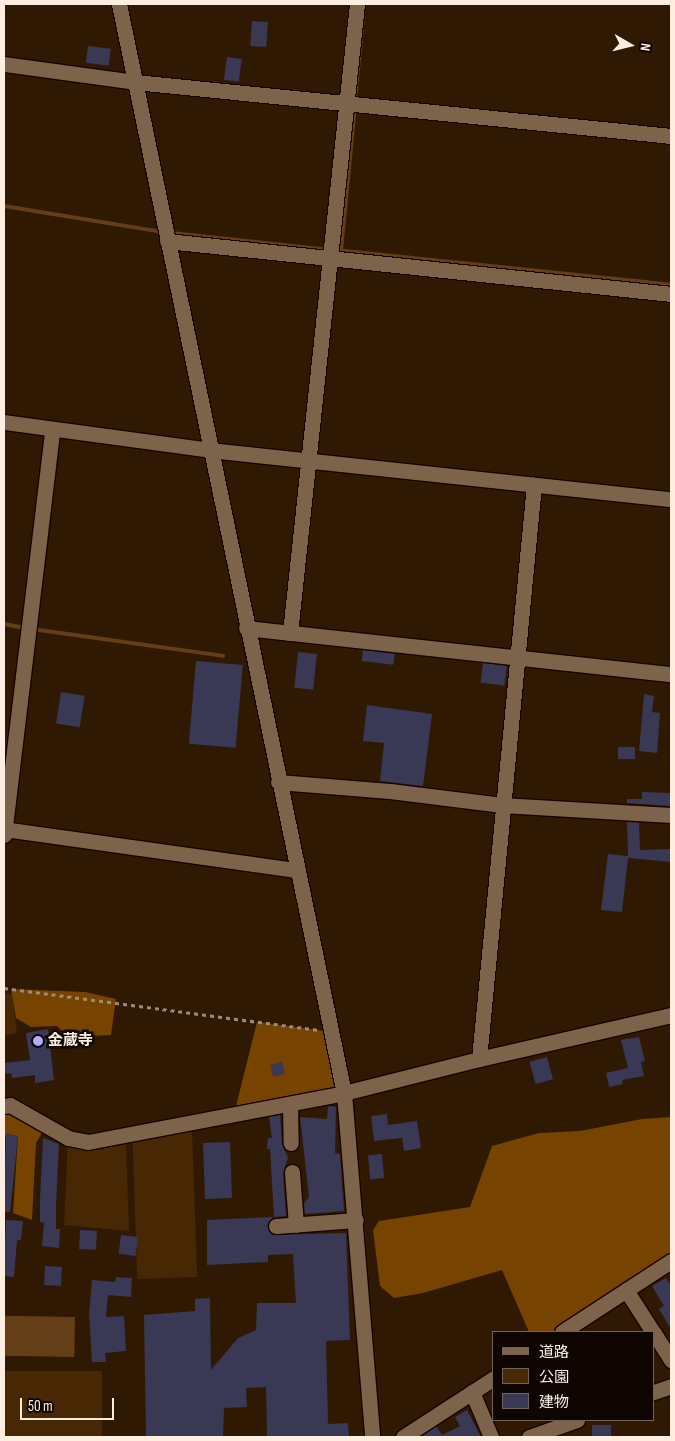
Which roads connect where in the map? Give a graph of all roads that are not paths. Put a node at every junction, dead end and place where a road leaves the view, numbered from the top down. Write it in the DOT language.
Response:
graph roads {
  1 [pos="119,4"];
  2 [pos="357,4"];
  3 [pos="4,64"];
  4 [pos="134,82"];
  5 [pos="347,103"];
  6 [pos="671,136"];
  7 [pos="167,241"];
  8 [pos="330,259"];
  9 [pos="671,294"];
  10 [pos="4,422"];
  11 [pos="52,430"];
  12 [pos="210,450"];
  13 [pos="307,460"];
  14 [pos="534,485"];
  15 [pos="671,499"];
  16 [pos="246,628"];
  17 [pos="290,633"];
  18 [pos="517,656"];
  19 [pos="671,674"];
  20 [pos="278,782"];
  21 [pos="502,805"];
  22 [pos="671,815"];
  23 [pos="4,831"];
  24 [pos="296,870"];
  25 [pos="671,1015"];
  26 [pos="478,1059"];
  27 [pos="344,1093"];
  28 [pos="290,1104"];
  29 [pos="4,1106"];
  30 [pos="291,1143"];
  31 [pos="292,1172"];
  32 [pos="356,1220"];
  33 [pos="296,1225"];
  34 [pos="276,1226"];
  35 [pos="671,1261"];
  36 [pos="626,1290"];
  37 [pos="564,1331"];
  38 [pos="653,1331"];
  39 [pos="655,1334"];
  40 [pos="669,1350"];
  41 [pos="492,1379"];
  42 [pos="671,1386"];
  43 [pos="472,1392"];
  44 [pos="655,1392"];
  45 [pos="574,1421"];
  46 [pos="372,1437"];
  47 [pos="404,1437"];
  48 [pos="491,1437"];
  49 [pos="529,1437"];
  1 -- 4 [label="street"];
  2 -- 5 [label="street"];
  3 -- 4 [label="street"];
  4 -- 5 [label="street"];
  4 -- 7 [label="street"];
  5 -- 6 [label="street"];
  5 -- 8 [label="street"];
  7 -- 8 [label="street"];
  7 -- 12 [label="street"];
  8 -- 9 [label="street"];
  8 -- 13 [label="street"];
  10 -- 11 [label="street"];
  11 -- 12 [label="street"];
  11 -- 23 [label="street"];
  12 -- 13 [label="street"];
  12 -- 16 [label="street"];
  13 -- 14 [label="street"];
  13 -- 17 [label="street"];
  14 -- 15 [label="street"];
  14 -- 18 [label="street"];
  16 -- 17 [label="street"];
  16 -- 20 [label="street"];
  17 -- 18 [label="street"];
  18 -- 19 [label="street"];
  18 -- 21 [label="street"];
  20 -- 21 [label="street"];
  20 -- 24 [label="street"];
  21 -- 22 [label="street"];
  21 -- 26 [label="street"];
  23 -- 24 [label="street"];
  24 -- 27 [label="street"];
  25 -- 26 [label="street"];
  26 -- 27 [label="street"];
  27 -- 28 [label="street"];
  27 -- 32 [label="street"];
  28 -- 29 [label="street"];
  28 -- 30 [label="street"];
  31 -- 33 [label="street"];
  32 -- 33 [label="street"];
  32 -- 46 [label="street"];
  33 -- 34 [label="street"];
  35 -- 36 [label="street"];
  36 -- 37 [label="street"];
  36 -- 38 [label="street"];
  39 -- 40 [label="street"];
  41 -- 43 [label="street"];
  42 -- 44 [label="street"];
  43 -- 47 [label="street"];
  43 -- 48 [label="street"];
  45 -- 49 [label="street"];
}
